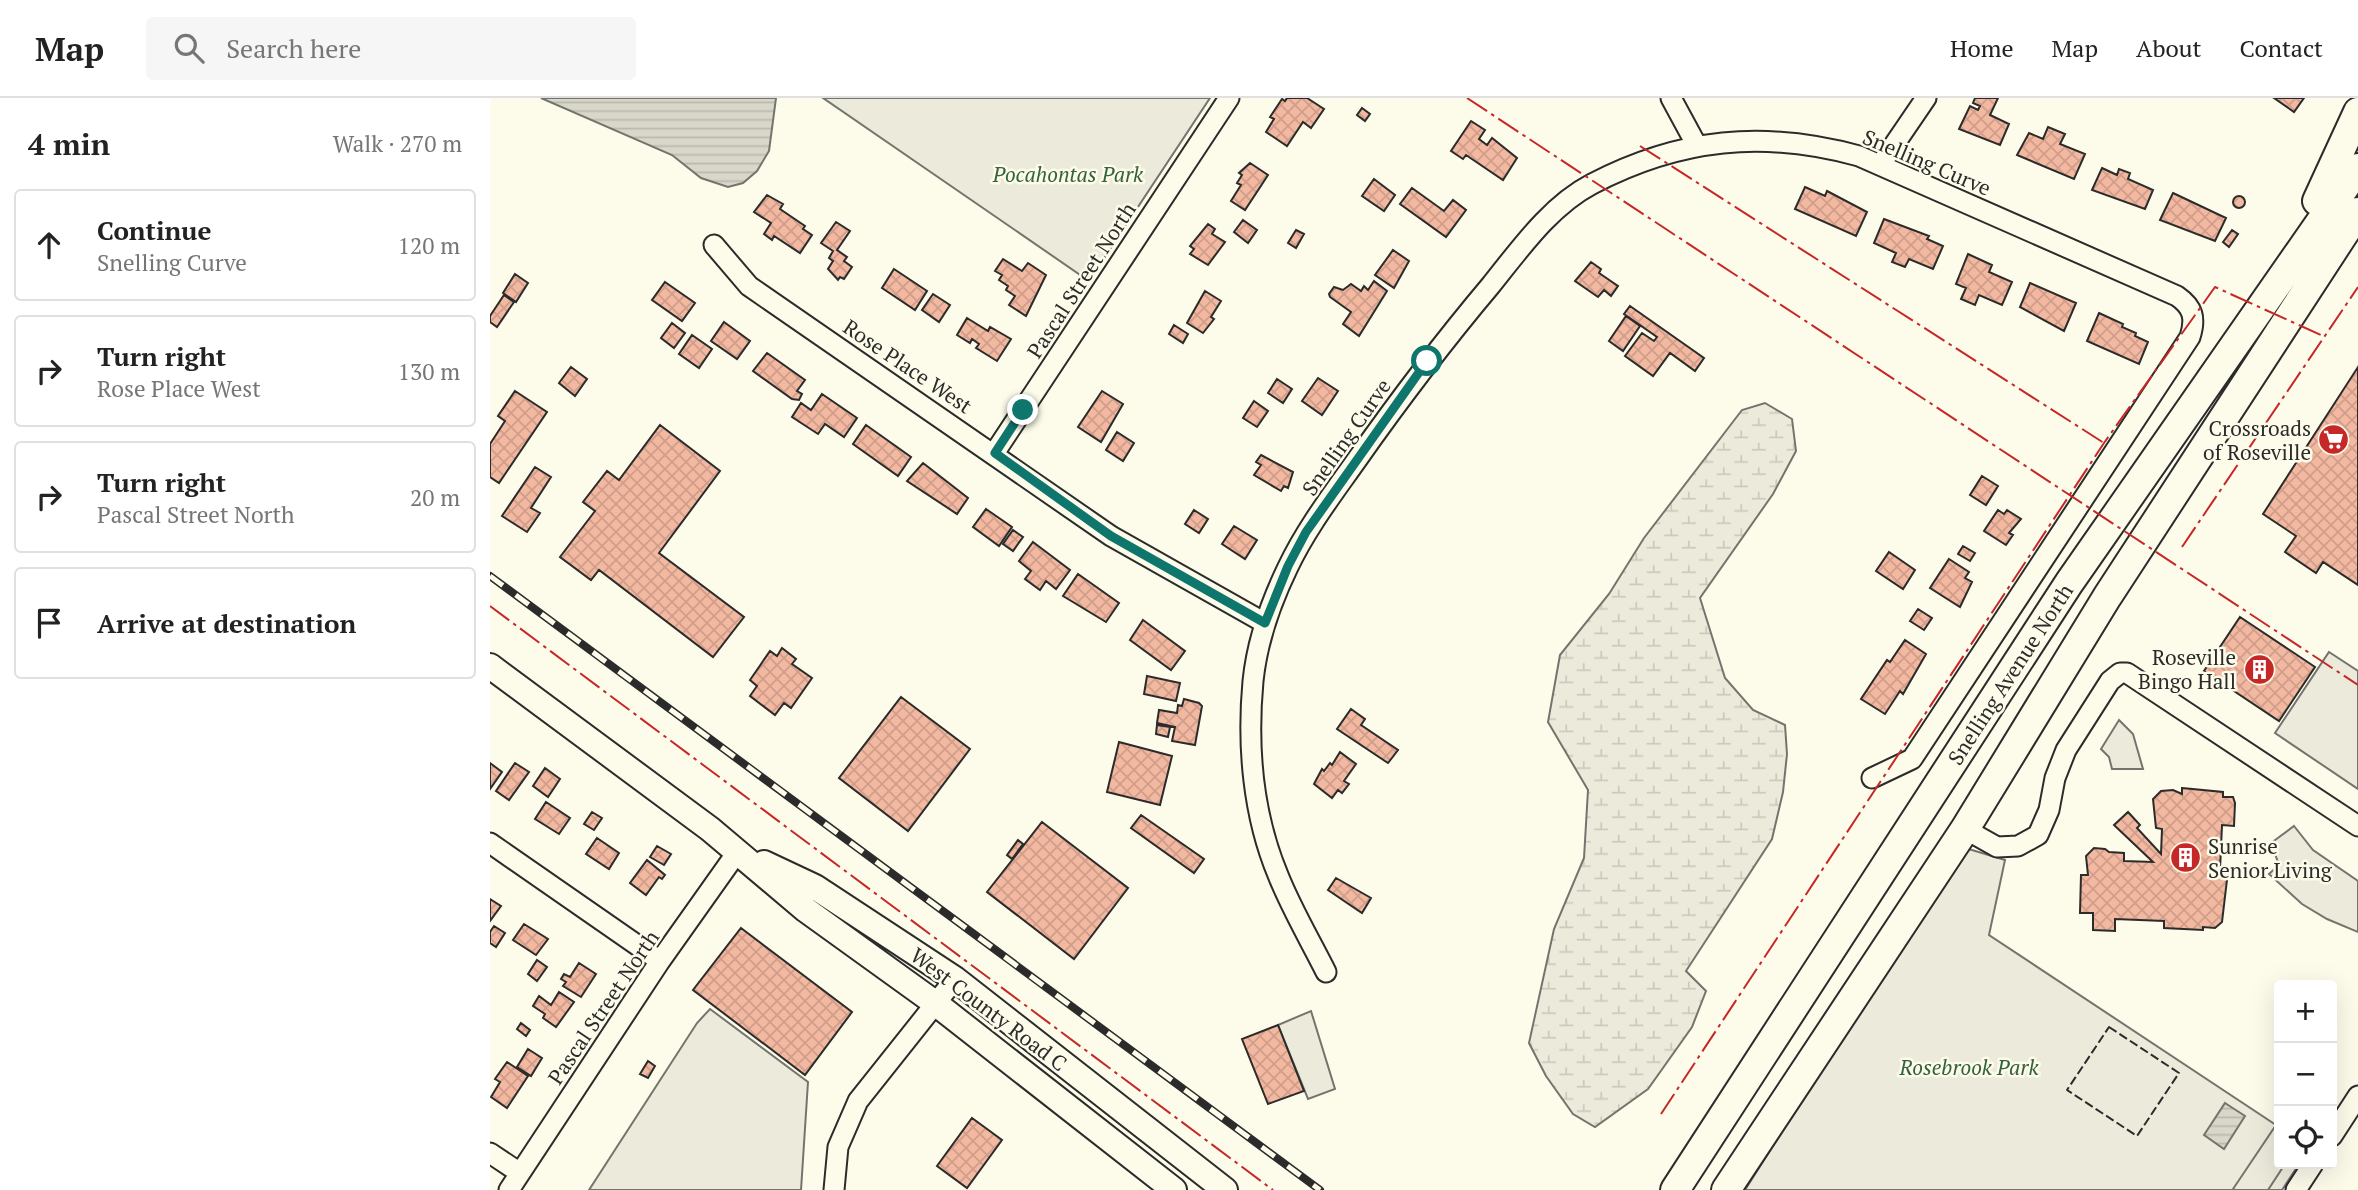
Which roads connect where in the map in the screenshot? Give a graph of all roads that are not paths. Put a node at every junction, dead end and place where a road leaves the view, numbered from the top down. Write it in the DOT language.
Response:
graph roads {
  1 [pos="1229,98"];
  2 [pos="1671,98"];
  3 [pos="1926,98"];
  4 [pos="2358,112"];
  5 [pos="1697,146"];
  6 [pos="1881,164"];
  7 [pos="2358,168"];
  8 [pos="2358,212"];
  9 [pos="2349,231"];
  10 [pos="714,245"];
  11 [pos="2245,326"];
  12 [pos="995,453"];
  13 [pos="1265,623"];
  14 [pos="490,666"];
  15 [pos="1872,778"];
  16 [pos="2358,826"];
  17 [pos="1965,829"];
  18 [pos="490,843"];
  19 [pos="738,851"];
  20 [pos="660,961"];
  21 [pos="1326,972"];
  22 [pos="955,979"];
  23 [pos="935,1003"];
  24 [pos="2358,1096"];
  25 [pos="2337,1128"];
  26 [pos="1144,1129"];
  27 [pos="1099,1132"];
  28 [pos="490,1153"];
  29 [pos="2311,1169"];
  30 [pos="520,1173"];
  31 [pos="509,1190"];
  32 [pos="834,1190"];
  33 [pos="1174,1190"];
  34 [pos="1225,1190"];
  35 [pos="1675,1190"];
  36 [pos="1727,1190"];
  37 [pos="2296,1190"];
  1 -- 12 [label="street, Pascal Street North"];
  2 -- 5 [label="street"];
  3 -- 6 [label="street"];
  4 -- 11 [label="highway"];
  5 -- 6 [label="street, Snelling Curve"];
  5 -- 13 [label="street, Snelling Curve"];
  6 -- 15 [label="street, Snelling Curve"];
  7 -- 11 [label="highway, Snelling Avenue North"];
  8 -- 9 [label="highway, Snelling Avenue North"];
  9 -- 17 [label="highway, Snelling Avenue North"];
  10 -- 12 [label="street, Rose Place West"];
  11 -- 35 [label="highway, Snelling Avenue North"];
  12 -- 13 [label="street, Rose Place West"];
  13 -- 21 [label="street, Snelling Curve"];
  14 -- 19 [label="main road, West County Road C"];
  16 -- 17 [label="street"];
  17 -- 36 [label="highway, Snelling Avenue North"];
  18 -- 20 [label="street"];
  19 -- 20 [label="street, Pascal Street North"];
  19 -- 22 [label="main road, West County Road C"];
  19 -- 23 [label="main road, West County Road C"];
  20 -- 30 [label="street, Pascal Street North"];
  22 -- 23 [label="street"];
  22 -- 26 [label="main road, West County Road C"];
  23 -- 27 [label="main road, West County Road C"];
  23 -- 32 [label="street"];
  24 -- 25 [label="street"];
  26 -- 27 [label="main road"];
  26 -- 34 [label="main road, West County Road C"];
  27 -- 33 [label="main road, West County Road C"];
  28 -- 30 [label="street"];
  29 -- 37 [label="street"];
  30 -- 31 [label="street, Pascal Street North"];
}
